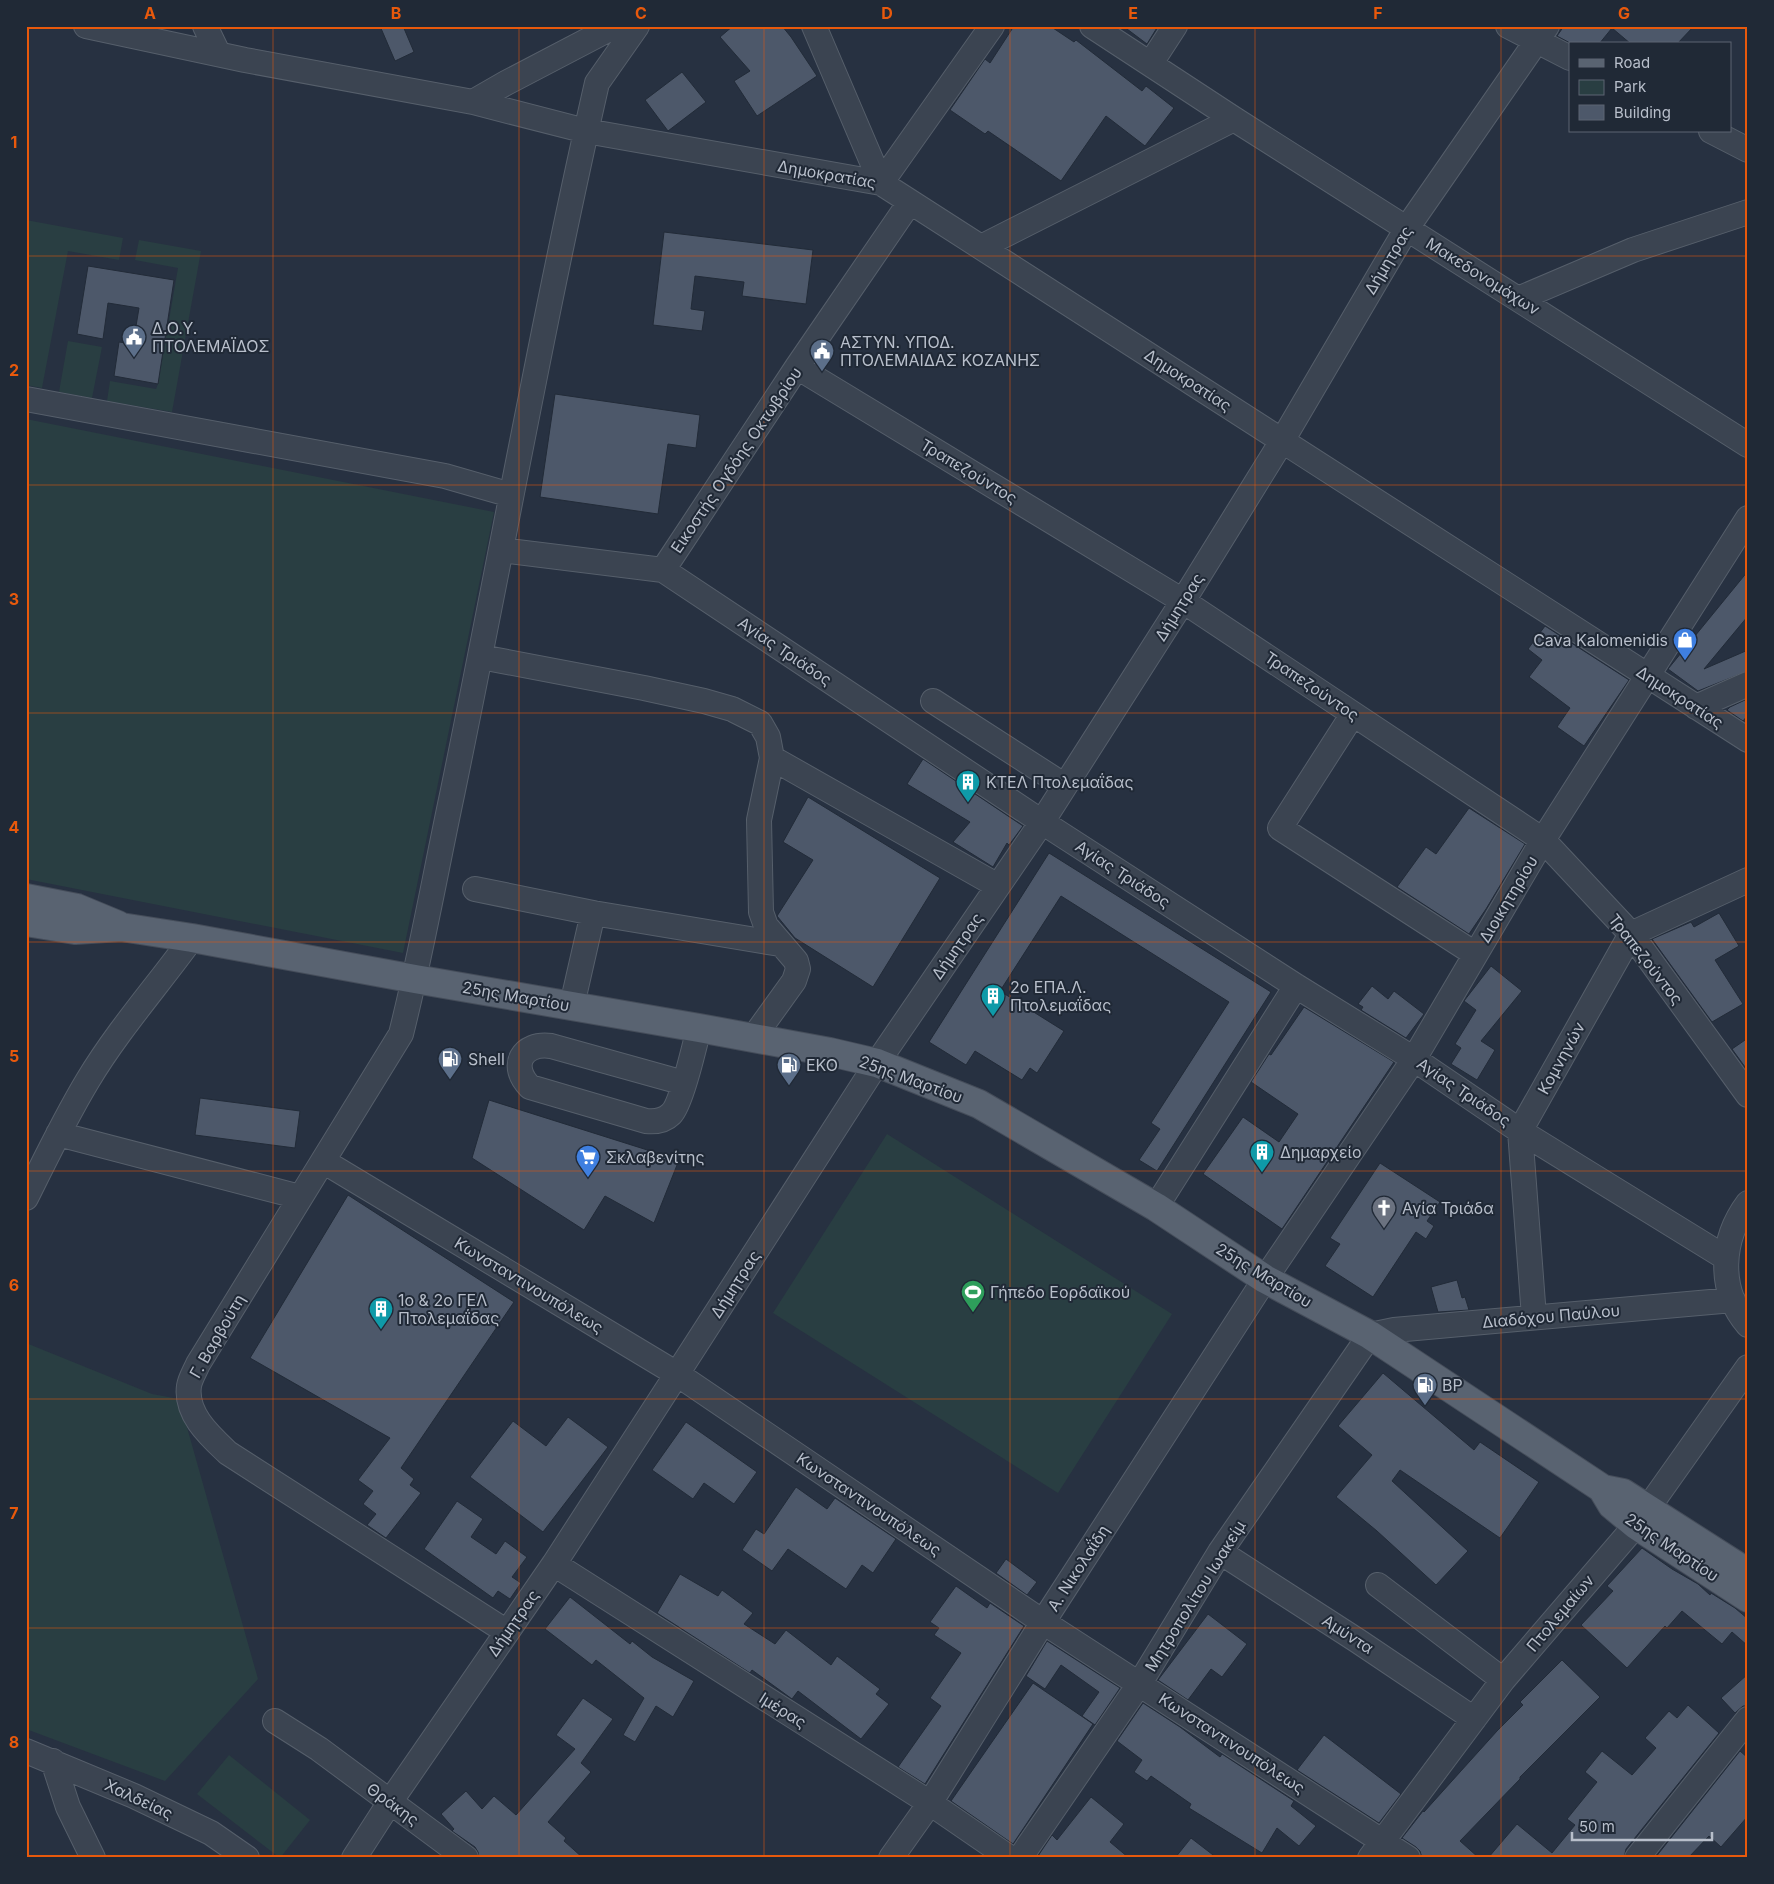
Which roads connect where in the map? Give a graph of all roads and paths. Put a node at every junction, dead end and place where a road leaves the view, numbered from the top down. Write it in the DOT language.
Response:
graph roads {
  1 [pos="86,26"];
  2 [pos="205,26"];
  3 [pos="615,26"];
  4 [pos="637,26"];
  5 [pos="814,26"];
  6 [pos="992,26"];
  7 [pos="1092,26"];
  8 [pos="1175,26"];
  9 [pos="1508,26"];
  10 [pos="1542,34"];
  11 [pos="218,53"];
  12 [pos="1569,57"];
  13 [pos="1151,63"];
  14 [pos="473,102"];
  15 [pos="1234,119"];
  16 [pos="586,131"];
  17 [pos="1713,132"];
  18 [pos="1748,150"];
  19 [pos="881,183"];
  20 [pos="910,202"];
  21 [pos="1748,212"];
  22 [pos="1407,228"];
  23 [pos="980,247"];
  24 [pos="1518,298"];
  25 [pos="797,367"];
  26 [pos="26,399"];
  27 [pos="1282,440"];
  28 [pos="1748,445"];
  29 [pos="511,495"];
  30 [pos="1748,518"];
  31 [pos="501,550"];
  32 [pos="664,570"];
  33 [pos="1183,601"];
  34 [pos="481,657"];
  35 [pos="1647,675"];
  36 [pos="1748,684"];
  37 [pos="933,701"];
  38 [pos="1696,707"];
  39 [pos="1354,714"];
  40 [pos="1748,740"];
  41 [pos="772,758"];
  42 [pos="1065,786"];
  43 [pos="1042,822"];
  44 [pos="1543,840"];
  45 [pos="1748,880"];
  46 [pos="998,886"];
  47 [pos="475,889"];
  48 [pos="26,898"];
  49 [pos="593,913"];
  50 [pos="26,922"];
  51 [pos="121,927"];
  52 [pos="1631,934"];
  53 [pos="192,938"];
  54 [pos="780,944"];
  55 [pos="1475,954"];
  56 [pos="415,979"];
  57 [pos="1296,986"];
  58 [pos="572,1005"];
  59 [pos="700,1028"];
  60 [pos="753,1038"];
  61 [pos="1414,1059"];
  62 [pos="876,1063"];
  63 [pos="684,1083"];
  64 [pos="1748,1095"];
  65 [pos="1520,1131"];
  66 [pos="58,1134"];
  67 [pos="323,1161"];
  68 [pos="300,1197"];
  69 [pos="26,1198"];
  70 [pos="1748,1202"];
  71 [pos="1156,1208"];
  72 [pos="1726,1258"];
  73 [pos="1265,1279"];
  74 [pos="1733,1300"];
  75 [pos="1534,1318"];
  76 [pos="1748,1325"];
  77 [pos="1370,1335"];
  78 [pos="1748,1367"];
  79 [pos="678,1374"];
  80 [pos="1642,1516"];
  81 [pos="1220,1552"];
  82 [pos="554,1564"];
  83 [pos="1745,1565"];
  84 [pos="1378,1585"];
  85 [pos="1748,1598"];
  86 [pos="1044,1622"];
  87 [pos="507,1632"];
  88 [pos="1503,1680"];
  89 [pos="1140,1683"];
  90 [pos="1474,1719"];
  91 [pos="1748,1719"];
  92 [pos="275,1720"];
  93 [pos="26,1751"];
  94 [pos="53,1761"];
  95 [pos="390,1802"];
  96 [pos="930,1803"];
  97 [pos="1377,1850"];
  98 [pos="93,1858"];
  99 [pos="247,1858"];
  100 [pos="354,1858"];
  101 [pos="466,1858"];
  102 [pos="891,1858"];
  103 [pos="1010,1858"];
  104 [pos="1020,1858"];
  105 [pos="1408,1858"];
  106 [pos="1637,1858"];
  1 -- 11 [label="street, Δημοκρατίας"];
  2 -- 11 [label="street"];
  3 -- 14 [label="street"];
  4 -- 16 [label="street, Γ. Βαρβούτη"];
  5 -- 19 [label="street"];
  6 -- 19 [label="street"];
  7 -- 13 [label="street, Μακεδονομάχων"];
  8 -- 13 [label="street"];
  9 -- 10 [label="street"];
  10 -- 12 [label="street"];
  10 -- 22 [label="street, Δήμητρας"];
  11 -- 14 [label="street, Δημοκρατίας"];
  13 -- 15 [label="street, Μακεδονομάχων"];
  14 -- 16 [label="street, Δημοκρατίας"];
  15 -- 22 [label="street, Μακεδονομάχων"];
  15 -- 23 [label="street"];
  16 -- 19 [label="street, Δημοκρατίας"];
  16 -- 29 [label="street, Γ. Βαρβούτη"];
  17 -- 18 [label="street"];
  19 -- 20 [label="street, Δημοκρατίας"];
  20 -- 23 [label="street, Δημοκρατίας"];
  20 -- 25 [label="street, Εικοστής Ογδόης Οκτωβρίου"];
  21 -- 24 [label="street"];
  22 -- 24 [label="street, Μακεδονομάχων"];
  22 -- 27 [label="street, Δήμητρας"];
  23 -- 27 [label="street, Δημοκρατίας"];
  24 -- 28 [label="street, Μακεδονομάχων"];
  25 -- 32 [label="street, Εικοστής Ογδόης Οκτωβρίου"];
  25 -- 33 [label="street, Τραπεζούντος"];
  26 -- 29 [label="street"];
  27 -- 33 [label="street, Δήμητρας"];
  27 -- 35 [label="street, Δημοκρατίας"];
  29 -- 31 [label="street, Γ. Βαρβούτη"];
  30 -- 35 [label="street, Διοικητηρίου"];
  31 -- 32 [label="street, Αγίας Τριάδος"];
  31 -- 34 [label="street, Γ. Βαρβούτη"];
  32 -- 43 [label="street, Αγίας Τριάδος"];
  33 -- 39 [label="street, Τραπεζούντος"];
  33 -- 42 [label="street, Δήμητρας"];
  34 -- 41 [label="street"];
  34 -- 56 [label="street, Γ. Βαρβούτη"];
  35 -- 38 [label="street, Δημοκρατίας"];
  35 -- 44 [label="street, Διοικητηρίου"];
  36 -- 38 [label="street"];
  37 -- 42 [label="street"];
  38 -- 40 [label="street, Δημοκρατίας"];
  39 -- 44 [label="street, Τραπεζούντος"];
  39 -- 55 [label="street"];
  41 -- 46 [label="street"];
  41 -- 54 [label="street"];
  42 -- 43 [label="street, Δήμητρας"];
  43 -- 46 [label="street, Δήμητρας"];
  43 -- 57 [label="street, Αγίας Τριάδος"];
  44 -- 52 [label="street, Τραπεζούντος"];
  44 -- 55 [label="street, Διοικητηρίου"];
  45 -- 52 [label="street"];
  46 -- 62 [label="street, Δήμητρας"];
  47 -- 49 [label="street"];
  48 -- 51 [label="main road"];
  49 -- 54 [label="street"];
  49 -- 58 [label="street"];
  50 -- 51 [label="main road"];
  51 -- 53 [label="main road, 25ης Μαρτίου"];
  52 -- 64 [label="street, Τραπεζούντος"];
  52 -- 65 [label="street, Κομνηνών"];
  53 -- 56 [label="main road, 25ης Μαρτίου"];
  53 -- 66 [label="street"];
  54 -- 60 [label="street"];
  55 -- 61 [label="street, Διοικητηρίου"];
  56 -- 58 [label="main road, 25ης Μαρτίου"];
  56 -- 67 [label="street, Γ. Βαρβούτη"];
  57 -- 61 [label="street, Αγίας Τριάδος"];
  57 -- 71 [label="street"];
  58 -- 59 [label="main road, 25ης Μαρτίου"];
  59 -- 60 [label="main road, 25ης Μαρτίου"];
  59 -- 63 [label="street"];
  60 -- 62 [label="main road, 25ης Μαρτίου"];
  61 -- 65 [label="street, Αγίας Τριάδος"];
  61 -- 73 [label="street, Διοικητηρίου"];
  62 -- 71 [label="main road, 25ης Μαρτίου"];
  62 -- 79 [label="street, Δήμητρας"];
  63 -- 63 [label="street"];
  65 -- 72 [label="street, Αγίας Τριάδος"];
  65 -- 75 [label="street"];
  66 -- 68 [label="street"];
  66 -- 69 [label="street"];
  67 -- 68 [label="street, Γ. Βαρβούτη"];
  67 -- 79 [label="street, Κωνσταντινουπόλεως"];
  68 -- 87 [label="street, Γ. Βαρβούτη"];
  70 -- 72 [label="street"];
  71 -- 73 [label="main road, 25ης Μαρτίου"];
  72 -- 74 [label="street"];
  73 -- 77 [label="main road, 25ης Μαρτίου"];
  73 -- 86 [label="street, Α. Νικολαΐδη"];
  74 -- 75 [label="street, Διαδόχου Παύλου"];
  74 -- 76 [label="street"];
  75 -- 77 [label="street, Διαδόχου Παύλου"];
  77 -- 80 [label="main road, 25ης Μαρτίου"];
  77 -- 81 [label="street, Μητροπολίτου Ιωακείμ"];
  78 -- 80 [label="street, Πτολεμαίων"];
  79 -- 82 [label="street, Δήμητρας"];
  79 -- 86 [label="street, Κωνσταντινουπόλεως"];
  80 -- 83 [label="main road, 25ης Μαρτίου"];
  80 -- 85 [label="main road, 25ης Μαρτίου"];
  80 -- 88 [label="street, Πτολεμαίων"];
  81 -- 89 [label="street, Μητροπολίτου Ιωακείμ"];
  81 -- 90 [label="street, Αμύντα"];
  82 -- 87 [label="street, Δήμητρας"];
  82 -- 96 [label="street, Ιμέρας"];
  84 -- 88 [label="street"];
  86 -- 89 [label="street, Κωνσταντινουπόλεως"];
  86 -- 96 [label="street, Α. Νικολαΐδη"];
  87 -- 95 [label="street, Δήμητρας"];
  88 -- 90 [label="street, Πτολεμαίων"];
  89 -- 97 [label="street, Κωνσταντινουπόλεως"];
  89 -- 104 [label="street, Μητροπολίτου Ιωακείμ"];
  90 -- 97 [label="street, Πτολεμαίων"];
  91 -- 106 [label="street"];
  92 -- 95 [label="street, Θράκης"];
  93 -- 94 [label="street, Χαλδείας"];
  94 -- 98 [label="street"];
  94 -- 99 [label="street, Χαλδείας"];
  95 -- 100 [label="street, Δήμητρας"];
  95 -- 101 [label="street, Θράκης"];
  96 -- 102 [label="street, Α. Νικολαΐδη"];
  96 -- 103 [label="street, Ιμέρας"];
  97 -- 105 [label="street, Κωνσταντινουπόλεως"];
}
